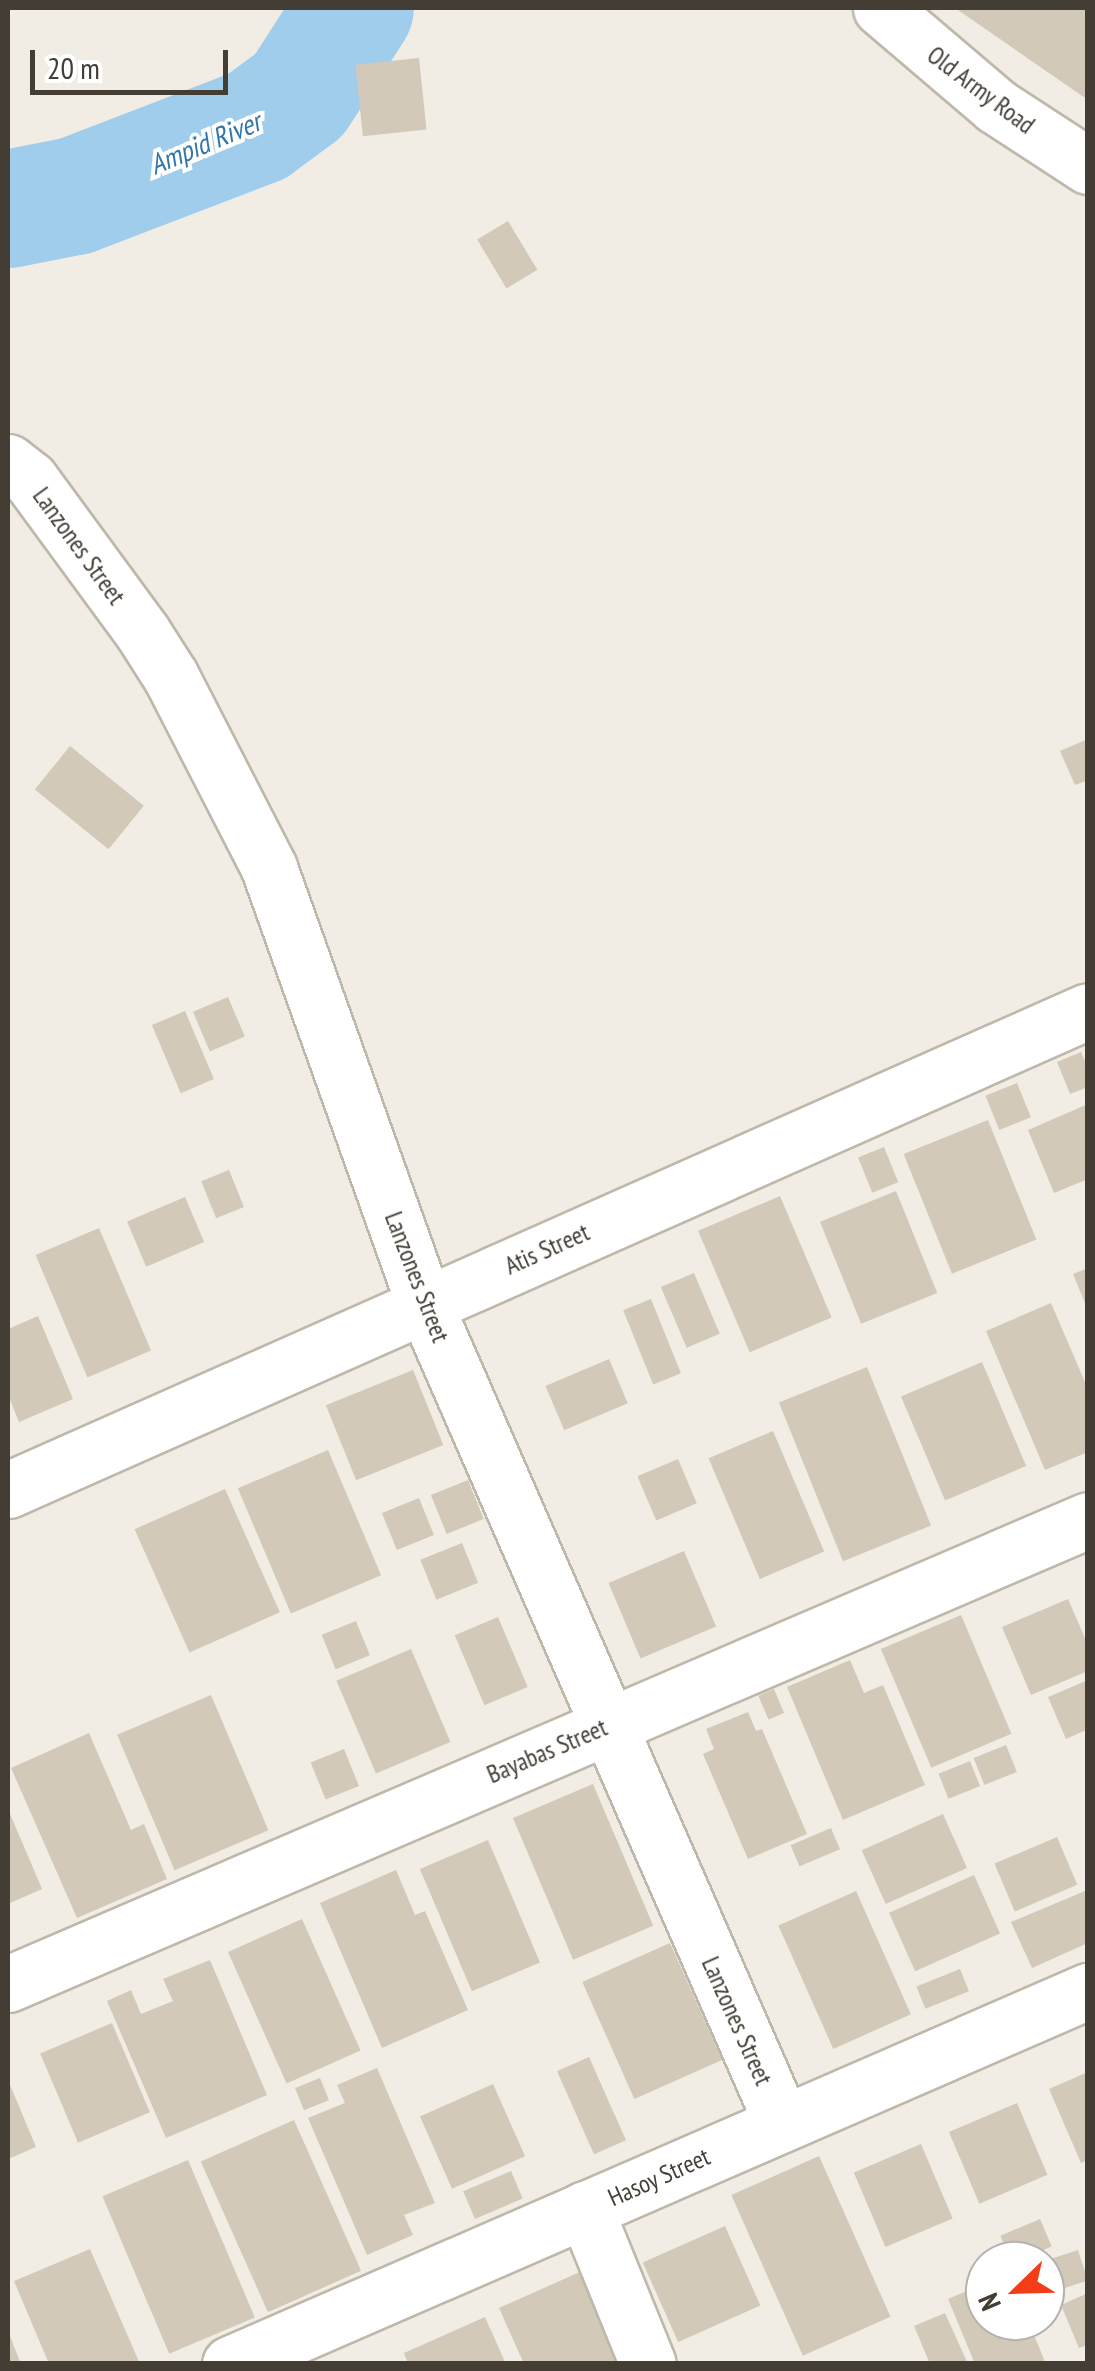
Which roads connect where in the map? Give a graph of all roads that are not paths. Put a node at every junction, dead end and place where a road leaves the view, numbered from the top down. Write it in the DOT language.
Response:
graph roads {
  1 [pos="881,8"];
  2 [pos="1088,166"];
  3 [pos="8,462"];
  4 [pos="1088,1011"];
  5 [pos="424,1303"];
  6 [pos="8,1490"];
  7 [pos="1088,1520"];
  8 [pos="607,1725"];
  9 [pos="8,1984"];
  10 [pos="1088,1990"];
  11 [pos="782,2123"];
  12 [pos="585,2209"];
  13 [pos="230,2364"];
  14 [pos="648,2364"];
  1 -- 2 [label="street, Old Army Road"];
  3 -- 5 [label="street, Lanzones Street"];
  4 -- 5 [label="street, Atis Street"];
  5 -- 6 [label="street, Atis Street"];
  5 -- 8 [label="street, Lanzones Street"];
  7 -- 8 [label="street, Bayabas Street"];
  8 -- 9 [label="street, Bayabas Street"];
  8 -- 11 [label="street, Lanzones Street"];
  10 -- 11 [label="street, Hasoy Street"];
  11 -- 12 [label="street, Hasoy Street"];
  12 -- 13 [label="street, Hasoy Street"];
  12 -- 14 [label="street"];
}
